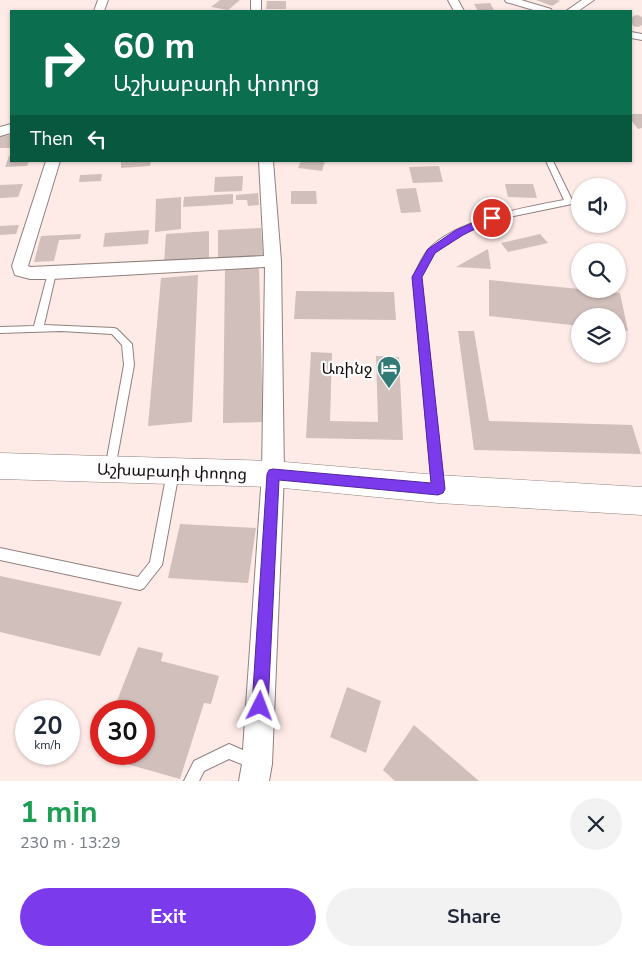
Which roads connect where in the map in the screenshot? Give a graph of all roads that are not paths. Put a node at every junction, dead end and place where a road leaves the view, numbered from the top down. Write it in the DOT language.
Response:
graph roads {
  1 [pos="510,0"];
  2 [pos="589,0"];
  3 [pos="545,10"];
  4 [pos="573,10"];
  5 [pos="53,162"];
  6 [pos="266,162"];
  7 [pos="549,162"];
  8 [pos="273,261"];
  9 [pos="52,273"];
  10 [pos="38,329"];
  11 [pos="0,330"];
  12 [pos="0,466"];
  13 [pos="110,470"];
  14 [pos="173,471"];
  15 [pos="273,474"];
  16 [pos="438,489"];
  17 [pos="642,502"];
  18 [pos="0,554"];
  19 [pos="255,772"];
  20 [pos="192,781"];
  1 -- 3 [label="street"];
  2 -- 4 [label="street"];
  5 -- 9 [label="street"];
  6 -- 8 [label="street"];
  7 -- 16 [label="lane"];
  8 -- 9 [label="street"];
  8 -- 15 [label="street"];
  9 -- 10 [label="lane"];
  10 -- 11 [label="lane"];
  10 -- 13 [label="lane"];
  12 -- 13 [label="street, Աշխաբադի փողոց"];
  13 -- 14 [label="street, Աշխաբադի փողոց"];
  14 -- 15 [label="street, Աշխաբադի փողոց"];
  14 -- 18 [label="lane"];
  15 -- 16 [label="street, Աշխաբադի փողոց"];
  15 -- 19 [label="street"];
  16 -- 17 [label="street, Աշխաբադի փողոց"];
  19 -- 20 [label="lane"];
}
